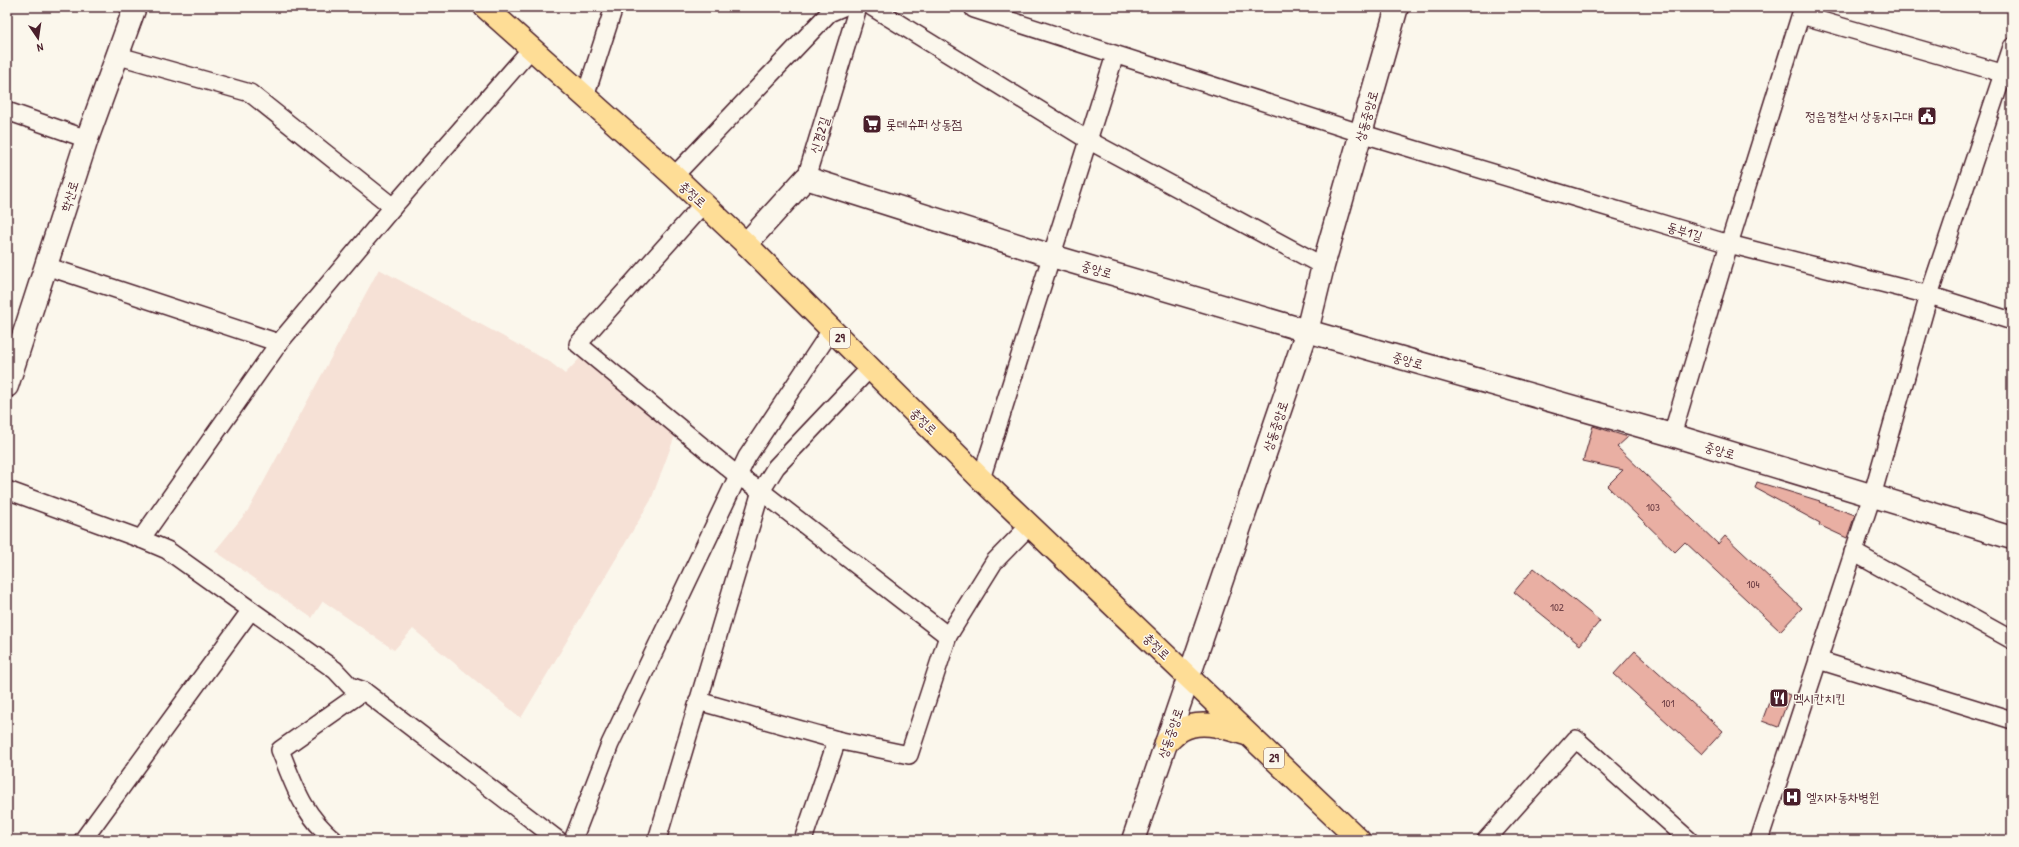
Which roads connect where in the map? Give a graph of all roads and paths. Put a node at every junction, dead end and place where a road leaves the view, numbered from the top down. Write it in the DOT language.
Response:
graph roads {
  1 [pos="135,7"];
  2 [pos="485,7"];
  3 [pos="614,7"];
  4 [pos="843,7"];
  5 [pos="858,7"];
  6 [pos="872,7"];
  7 [pos="1397,7"];
  8 [pos="971,8"];
  9 [pos="1802,11"];
  10 [pos="2012,47"];
  11 [pos="531,49"];
  12 [pos="1115,55"];
  13 [pos="119,56"];
  14 [pos="2008,75"];
  15 [pos="586,97"];
  16 [pos="7,111"];
  17 [pos="1360,133"];
  18 [pos="87,139"];
  19 [pos="1088,140"];
  20 [pos="674,176"];
  21 [pos="806,178"];
  22 [pos="703,204"];
  23 [pos="393,207"];
  24 [pos="746,244"];
  25 [pos="1729,244"];
  26 [pos="1052,256"];
  27 [pos="46,266"];
  28 [pos="1323,266"];
  29 [pos="1929,295"];
  30 [pos="2012,322"];
  31 [pos="832,329"];
  32 [pos="1307,331"];
  33 [pos="279,343"];
  34 [pos="870,368"];
  35 [pos="7,386"];
  36 [pos="1672,435"];
  37 [pos="738,476"];
  38 [pos="981,479"];
  39 [pos="7,490"];
  40 [pos="761,491"];
  41 [pos="1872,496"];
  42 [pos="1030,524"];
  43 [pos="2012,538"];
  44 [pos="141,539"];
  45 [pos="1853,552"];
  46 [pos="251,610"];
  47 [pos="948,636"];
  48 [pos="2012,640"];
  49 [pos="1818,660"];
  50 [pos="1189,676"];
  51 [pos="364,691"];
  52 [pos="698,701"];
  53 [pos="2012,720"];
  54 [pos="1250,735"];
  55 [pos="837,740"];
  56 [pos="1166,743"];
  57 [pos="83,840"];
  58 [pos="334,840"];
  59 [pos="558,840"];
  60 [pos="573,840"];
  61 [pos="657,840"];
  62 [pos="803,840"];
  63 [pos="1133,840"];
  64 [pos="1359,840"];
  65 [pos="1486,840"];
  66 [pos="1689,840"];
  67 [pos="1759,840"];
  1 -- 13 [label="street, 학산로"];
  2 -- 11 [label="main road, 충정로 / 29"];
  3 -- 15 [label="street"];
  4 -- 20 [label="street"];
  5 -- 21 [label="street, 신경2길"];
  6 -- 19 [label="street"];
  7 -- 17 [label="street, 상동중앙로"];
  8 -- 12 [label="street, 동부1길"];
  9 -- 14 [label="street"];
  9 -- 25 [label="street"];
  10 -- 14 [label="street"];
  11 -- 15 [label="main road, 충정로 / 29"];
  11 -- 23 [label="street"];
  12 -- 17 [label="street, 동부1길"];
  12 -- 19 [label="street"];
  13 -- 18 [label="street, 학산로"];
  13 -- 23 [label="street"];
  14 -- 29 [label="street"];
  15 -- 20 [label="main road, 충정로 / 29"];
  16 -- 18 [label="street"];
  17 -- 25 [label="street, 동부1길"];
  17 -- 28 [label="street, 상동중앙로"];
  18 -- 27 [label="street, 학산로"];
  19 -- 26 [label="street"];
  19 -- 28 [label="street"];
  20 -- 22 [label="main road, 충정로 / 29"];
  21 -- 24 [label="street, 신경2길"];
  21 -- 26 [label="street, 중앙로"];
  22 -- 24 [label="main road, 충정로 / 29"];
  22 -- 37 [label="street"];
  23 -- 33 [label="street"];
  24 -- 31 [label="main road, 충정로 / 29"];
  25 -- 29 [label="street, 동부1길"];
  25 -- 36 [label="street"];
  26 -- 32 [label="street, 중앙로"];
  26 -- 38 [label="street"];
  27 -- 33 [label="street"];
  27 -- 35 [label="street, 학산로"];
  28 -- 32 [label="street, 상동중앙로"];
  29 -- 30 [label="street, 동부1길"];
  29 -- 41 [label="street"];
  31 -- 34 [label="main road, 충정로 / 29"];
  31 -- 37 [label="street"];
  32 -- 36 [label="street, 중앙로"];
  32 -- 50 [label="street, 상동중앙로"];
  33 -- 44 [label="street"];
  34 -- 38 [label="main road, 충정로 / 29"];
  34 -- 40 [label="street"];
  36 -- 41 [label="street, 중앙로"];
  37 -- 40 [label="street"];
  37 -- 60 [label="street"];
  38 -- 42 [label="main road, 충정로 / 29"];
  39 -- 44 [label="street"];
  40 -- 47 [label="street"];
  40 -- 52 [label="street"];
  41 -- 43 [label="street, 중앙로"];
  41 -- 45 [label="street"];
  42 -- 47 [label="street"];
  42 -- 50 [label="main road, 충정로 / 29"];
  44 -- 46 [label="street"];
  45 -- 48 [label="street"];
  45 -- 49 [label="street"];
  46 -- 51 [label="street"];
  46 -- 57 [label="street"];
  47 -- 55 [label="street"];
  49 -- 53 [label="street"];
  49 -- 67 [label="street"];
  50 -- 54 [label="main road, 충정로 / 29"];
  50 -- 56 [label="street, 상동중앙로"];
  51 -- 58 [label="street"];
  51 -- 59 [label="street"];
  52 -- 55 [label="street"];
  52 -- 61 [label="street"];
  54 -- 56 [label="main road"];
  54 -- 64 [label="main road, 충정로 / 29"];
  55 -- 62 [label="street"];
  56 -- 63 [label="street, 상동중앙로"];
  65 -- 66 [label="street"];
}
